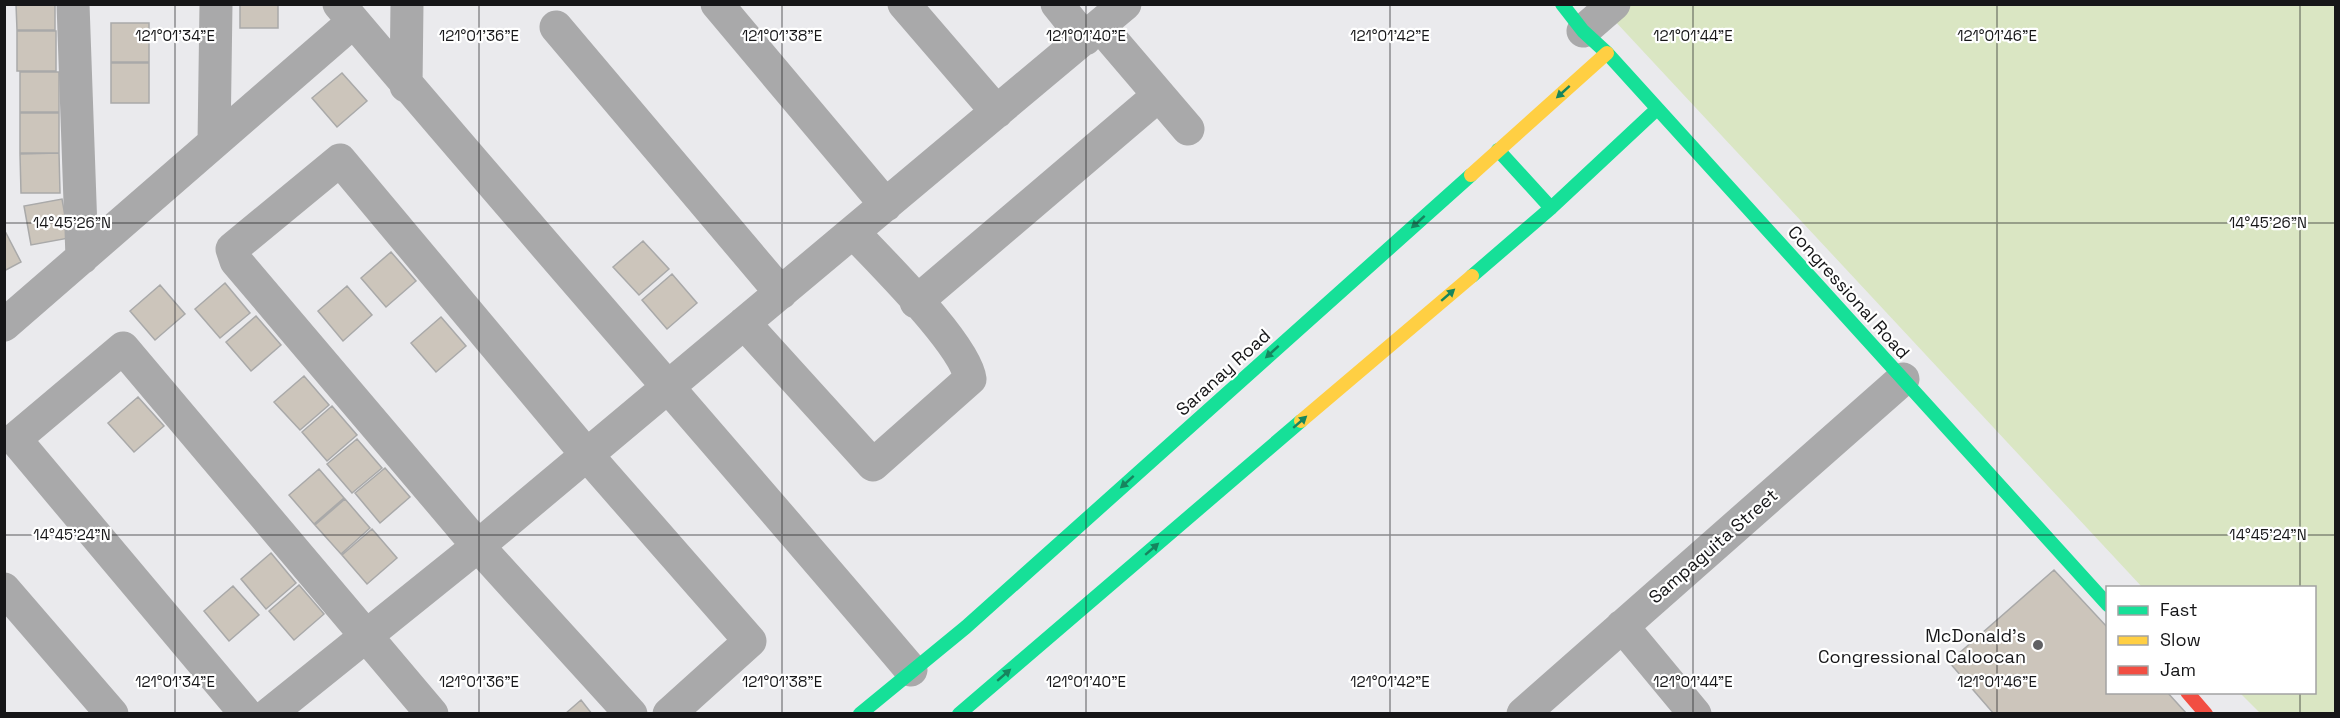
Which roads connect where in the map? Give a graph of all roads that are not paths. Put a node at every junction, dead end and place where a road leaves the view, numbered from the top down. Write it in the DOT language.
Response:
graph roads {
  1 [pos="73,4"];
  2 [pos="216,4"];
  3 [pos="407,4"];
  4 [pos="717,4"];
  5 [pos="904,4"];
  6 [pos="1057,4"];
  7 [pos="1125,4"];
  8 [pos="1563,4"];
  9 [pos="1614,4"];
  10 [pos="346,13"];
  11 [pos="556,27"];
  12 [pos="1583,31"];
  13 [pos="1092,33"];
  14 [pos="1607,53"];
  15 [pos="406,86"];
  16 [pos="1159,95"];
  17 [pos="1657,109"];
  18 [pos="998,111"];
  19 [pos="1188,129"];
  20 [pos="214,142"];
  21 [pos="1498,150"];
  22 [pos="886,205"];
  23 [pos="1551,208"];
  24 [pos="853,232"];
  25 [pos="82,258"];
  26 [pos="781,293"];
  27 [pos="916,302"];
  28 [pos="744,323"];
  29 [pos="4,325"];
  30 [pos="1903,379"];
  31 [pos="669,386"];
  32 [pos="586,455"];
  33 [pos="478,546"];
  34 [pos="4,589"];
  35 [pos="2106,603"];
  36 [pos="1622,627"];
  37 [pos="366,635"];
  38 [pos="911,670"];
  39 [pos="2188,694"];
  40 [pos="112,714"];
  41 [pos="246,714"];
  42 [pos="269,714"];
  43 [pos="432,714"];
  44 [pos="631,714"];
  45 [pos="669,714"];
  46 [pos="860,714"];
  47 [pos="959,714"];
  48 [pos="1523,714"];
  49 [pos="1695,714"];
  50 [pos="2206,714"];
  1 -- 25 [label="street"];
  2 -- 20 [label="street"];
  3 -- 15 [label="street"];
  4 -- 22 [label="street"];
  5 -- 18 [label="street"];
  6 -- 13 [label="street"];
  7 -- 13 [label="street"];
  8 -- 12 [label="street, Congressional Road"];
  9 -- 12 [label="street"];
  10 -- 15 [label="street"];
  10 -- 20 [label="street"];
  11 -- 26 [label="street"];
  12 -- 14 [label="street, Congressional Road"];
  13 -- 16 [label="street"];
  13 -- 18 [label="street"];
  14 -- 17 [label="street, Congressional Road"];
  14 -- 21 [label="street, Saranay Road, one-way"];
  15 -- 31 [label="street"];
  16 -- 19 [label="street"];
  16 -- 27 [label="street"];
  17 -- 23 [label="street"];
  17 -- 30 [label="street, Congressional Road"];
  18 -- 22 [label="street"];
  20 -- 25 [label="street"];
  21 -- 23 [label="street"];
  21 -- 38 [label="street, Saranay Road, one-way"];
  22 -- 24 [label="street"];
  47 -- 23 [label="street, one-way"];
  24 -- 26 [label="street"];
  24 -- 27 [label="street"];
  25 -- 29 [label="street"];
  26 -- 28 [label="street"];
  27 -- 28 [label="street"];
  28 -- 31 [label="street"];
  30 -- 35 [label="street, Congressional Road"];
  30 -- 36 [label="street, Sampaguita Street"];
  31 -- 32 [label="street"];
  31 -- 38 [label="street"];
  32 -- 33 [label="street"];
  32 -- 33 [label="street"];
  32 -- 45 [label="street"];
  33 -- 37 [label="street"];
  33 -- 44 [label="street"];
  34 -- 40 [label="street"];
  36 -- 48 [label="street, Sampaguita Street"];
  36 -- 49 [label="street"];
  37 -- 41 [label="street"];
  37 -- 42 [label="street"];
  37 -- 43 [label="street"];
  38 -- 46 [label="street, Saranay Road"];
  39 -- 50 [label="street"];
}
